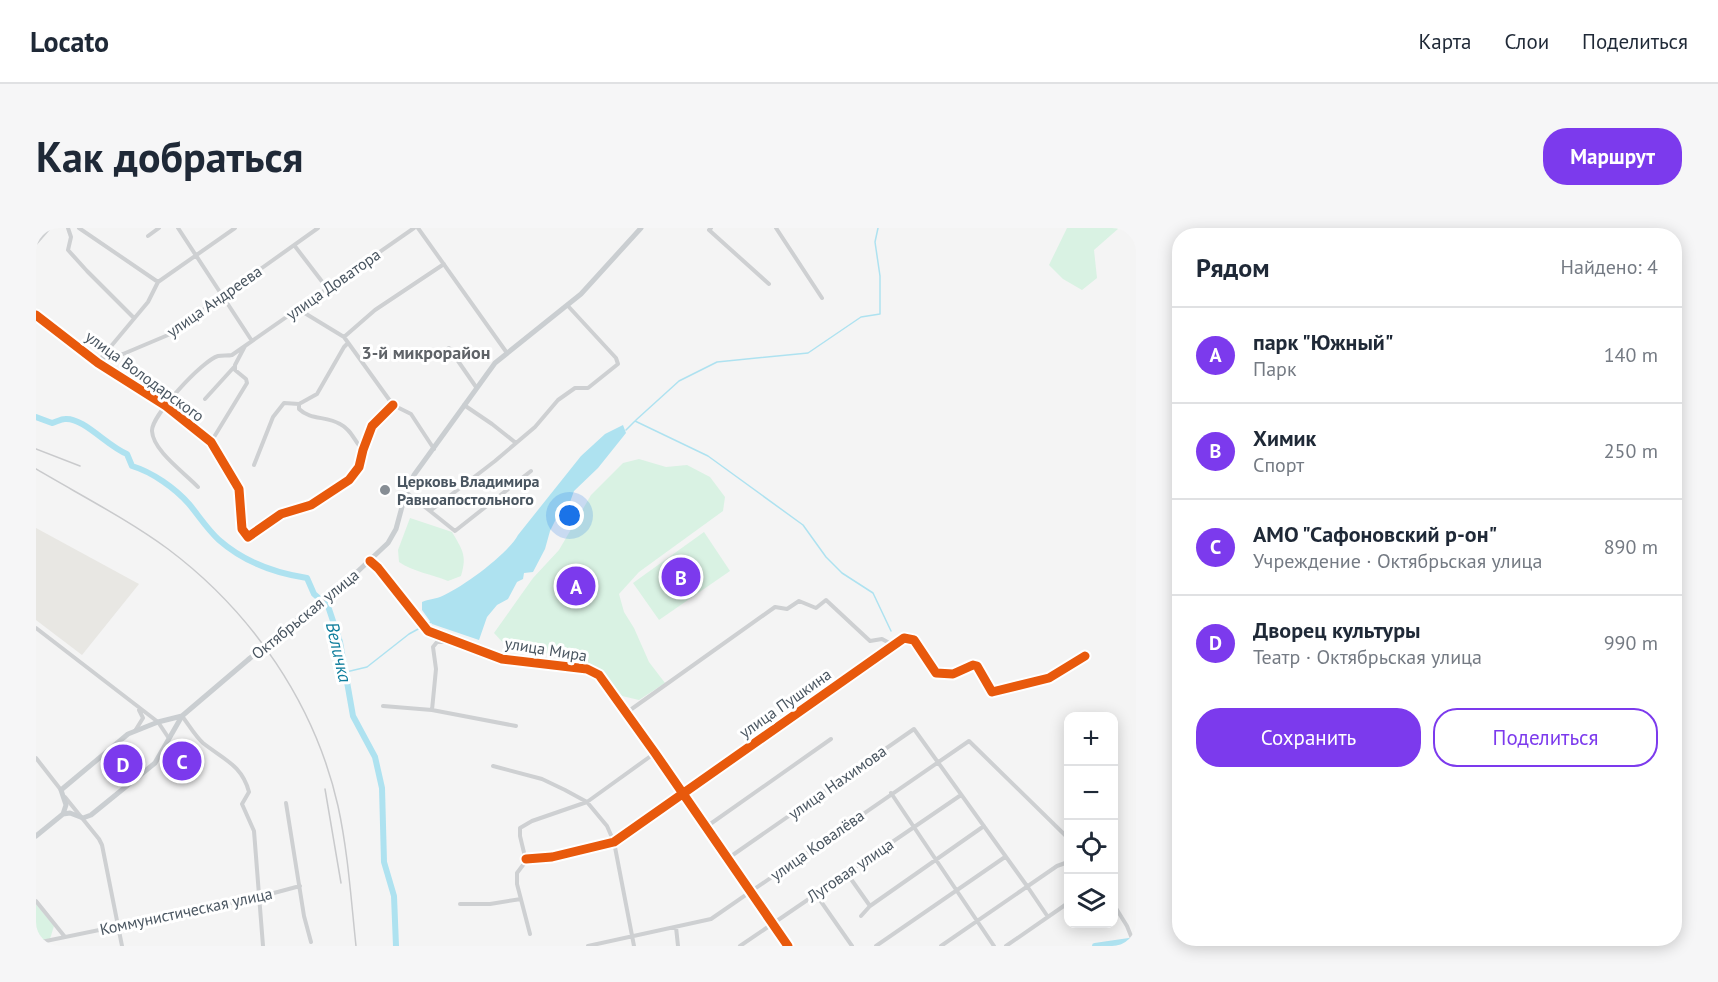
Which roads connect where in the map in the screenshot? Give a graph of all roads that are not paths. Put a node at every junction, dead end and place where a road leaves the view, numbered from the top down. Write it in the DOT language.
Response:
graph roads {
  1 [pos="49,228"];
  2 [pos="68,228"];
  3 [pos="79,228"];
  4 [pos="159,228"];
  5 [pos="178,228"];
  6 [pos="235,228"];
  7 [pos="318,228"];
  8 [pos="416,228"];
  9 [pos="641,228"];
  10 [pos="711,228"];
  11 [pos="776,228"];
  12 [pos="148,236"];
  13 [pos="36,243"];
  14 [pos="294,245"];
  15 [pos="197,255"];
  16 [pos="444,264"];
  17 [pos="158,282"];
  18 [pos="769,284"];
  19 [pos="327,288"];
  20 [pos="223,294"];
  21 [pos="822,298"];
  22 [pos="568,306"];
  23 [pos="298,309"];
  24 [pos="36,315"];
  25 [pos="134,318"];
  26 [pos="344,338"];
  27 [pos="252,341"];
  28 [pos="348,343"];
  29 [pos="245,345"];
  30 [pos="507,353"];
  31 [pos="434,358"];
  32 [pos="100,361"];
  33 [pos="235,365"];
  34 [pos="476,387"];
  35 [pos="205,399"];
  36 [pos="299,404"];
  37 [pos="393,405"];
  38 [pos="464,405"];
  39 [pos="166,406"];
  40 [pos="211,442"];
  41 [pos="516,443"];
  42 [pos="434,449"];
  43 [pos="363,450"];
  44 [pos="254,465"];
  45 [pos="531,471"];
  46 [pos="198,487"];
  47 [pos="406,492"];
  48 [pos="430,511"];
  49 [pos="370,561"];
  50 [pos="36,628"];
  51 [pos="453,642"];
  52 [pos="893,645"];
  53 [pos="1085,656"];
  54 [pos="135,704"];
  55 [pos="383,706"];
  56 [pos="432,710"];
  57 [pos="626,713"];
  58 [pos="182,716"];
  59 [pos="158,722"];
  60 [pos="516,726"];
  61 [pos="135,730"];
  62 [pos="168,737"];
  63 [pos="831,739"];
  64 [pos="655,753"];
  65 [pos="36,758"];
  66 [pos="938,762"];
  67 [pos="493,766"];
  68 [pos="61,790"];
  69 [pos="891,793"];
  70 [pos="683,794"];
  71 [pos="961,795"];
  72 [pos="587,802"];
  73 [pos="286,803"];
  74 [pos="63,814"];
  75 [pos="83,818"];
  76 [pos="914,826"];
  77 [pos="984,826"];
  78 [pos="706,827"];
  79 [pos="1064,834"];
  80 [pos="36,836"];
  81 [pos="614,842"];
  82 [pos="1005,857"];
  83 [pos="526,859"];
  84 [pos="727,859"];
  85 [pos="937,860"];
  86 [pos="1064,864"];
  87 [pos="846,872"];
  88 [pos="300,886"];
  89 [pos="1028,886"];
  90 [pos="957,890"];
  91 [pos="749,892"];
  92 [pos="815,893"];
  93 [pos="259,897"];
  94 [pos="521,899"];
  95 [pos="36,901"];
  96 [pos="460,904"];
  97 [pos="870,906"];
  98 [pos="1064,906"];
  99 [pos="1118,912"];
  100 [pos="861,916"];
  101 [pos="1048,917"];
  102 [pos="979,921"];
  103 [pos="771,923"];
  104 [pos="118,927"];
  105 [pos="676,927"];
  106 [pos="530,934"];
  107 [pos="65,937"];
  108 [pos="632,937"];
  109 [pos="311,942"];
  110 [pos="36,943"];
  111 [pos="122,946"];
  112 [pos="263,946"];
  113 [pos="588,946"];
  114 [pos="634,946"];
  115 [pos="678,946"];
  116 [pos="740,946"];
  117 [pos="788,946"];
  118 [pos="852,946"];
  119 [pos="876,946"];
  120 [pos="941,946"];
  121 [pos="994,946"];
  122 [pos="1006,946"];
  123 [pos="1135,946"];
  1 -- 13 [label="street"];
  2 -- 25 [label="street"];
  3 -- 17 [label="street"];
  4 -- 12 [label="street"];
  5 -- 15 [label="street"];
  6 -- 15 [label="street"];
  7 -- 14 [label="street, улица Андреева"];
  8 -- 16 [label="street"];
  8 -- 19 [label="street, улица Доватора"];
  9 -- 22 [label="main road, Октябрьская улица"];
  10 -- 18 [label="street"];
  11 -- 21 [label="street"];
  14 -- 19 [label="street"];
  14 -- 20 [label="street, улица Андреева"];
  15 -- 17 [label="street"];
  15 -- 20 [label="street"];
  16 -- 26 [label="street"];
  16 -- 30 [label="street"];
  17 -- 25 [label="street"];
  19 -- 23 [label="street, улица Доватора"];
  20 -- 27 [label="street"];
  20 -- 32 [label="street, улица Андреева"];
  22 -- 30 [label="main road, Октябрьская улица"];
  22 -- 41 [label="street"];
  23 -- 26 [label="street"];
  23 -- 27 [label="street, улица Доватора"];
  24 -- 32 [label="street, улица Володарского"];
  25 -- 32 [label="street"];
  26 -- 28 [label="street"];
  27 -- 29 [label="street, улица Доватора"];
  28 -- 36 [label="street"];
  28 -- 37 [label="street"];
  29 -- 33 [label="street"];
  29 -- 39 [label="street, улица Доватора"];
  30 -- 34 [label="main road, Октябрьская улица"];
  31 -- 34 [label="street"];
  32 -- 39 [label="street, улица Володарского"];
  33 -- 35 [label="street"];
  33 -- 40 [label="street"];
  34 -- 38 [label="main road, Октябрьская улица"];
  36 -- 43 [label="street"];
  36 -- 44 [label="street"];
  37 -- 42 [label="street"];
  37 -- 43 [label="street"];
  38 -- 41 [label="street"];
  38 -- 42 [label="main road, Октябрьская улица"];
  39 -- 40 [label="street, улица Володарского"];
  39 -- 46 [label="street, улица Доватора"];
  40 -- 43 [label="street, улица Володарского"];
  41 -- 48 [label="street"];
  42 -- 47 [label="main road, Октябрьская улица"];
  45 -- 48 [label="street"];
  47 -- 48 [label="street"];
  47 -- 49 [label="main road, Октябрьская улица"];
  49 -- 51 [label="street, улица Мира"];
  49 -- 58 [label="main road, Октябрьская улица, bridge"];
  50 -- 54 [label="street"];
  51 -- 56 [label="street"];
  51 -- 57 [label="street, улица Мира"];
  52 -- 53 [label="street, улица Пушкина"];
  52 -- 57 [label="street"];
  52 -- 70 [label="street, улица Пушкина"];
  54 -- 59 [label="street"];
  54 -- 61 [label="street"];
  55 -- 56 [label="street"];
  56 -- 60 [label="street"];
  57 -- 64 [label="street, улица Мира"];
  58 -- 59 [label="main road, Октябрьская улица"];
  58 -- 62 [label="main road, Октябрьская улица"];
  58 -- 93 [label="street"];
  59 -- 61 [label="main road, Октябрьская улица"];
  59 -- 62 [label="street"];
  61 -- 68 [label="main road, Октябрьская улица"];
  62 -- 75 [label="main road, Октябрьская улица"];
  63 -- 78 [label="street"];
  64 -- 70 [label="street, улица Мира"];
  64 -- 72 [label="street"];
  65 -- 68 [label="street"];
  66 -- 69 [label="street, улица Ковалёва"];
  66 -- 71 [label="street"];
  66 -- 79 [label="street, улица Ковалёва"];
  66 -- 84 [label="street, улица Нахимова"];
  67 -- 72 [label="street"];
  68 -- 74 [label="main road"];
  68 -- 75 [label="street"];
  69 -- 76 [label="street"];
  69 -- 91 [label="street, улица Ковалёва"];
  70 -- 78 [label="street, улица Мира"];
  70 -- 81 [label="street, улица Пушкина"];
  71 -- 76 [label="street, Луговая улица"];
  71 -- 77 [label="street"];
  72 -- 81 [label="street"];
  72 -- 83 [label="street"];
  73 -- 88 [label="street"];
  74 -- 75 [label="main road"];
  74 -- 80 [label="main road"];
  75 -- 104 [label="street"];
  76 -- 85 [label="street"];
  76 -- 87 [label="street, Луговая улица"];
  77 -- 82 [label="street"];
  77 -- 85 [label="street"];
  78 -- 84 [label="street, улица Мира"];
  81 -- 83 [label="street"];
  81 -- 108 [label="street"];
  82 -- 89 [label="street"];
  82 -- 90 [label="street"];
  83 -- 94 [label="street"];
  84 -- 91 [label="street, улица Мира"];
  85 -- 90 [label="street"];
  85 -- 97 [label="street"];
  86 -- 89 [label="street"];
  87 -- 92 [label="street, Луговая улица"];
  87 -- 97 [label="street"];
  88 -- 93 [label="street, Коммунистическая улица"];
  88 -- 109 [label="street"];
  89 -- 101 [label="street"];
  89 -- 102 [label="street"];
  90 -- 102 [label="street"];
  90 -- 119 [label="street"];
  91 -- 103 [label="street, улица Мира"];
  91 -- 105 [label="street, улица Ковалёва"];
  92 -- 103 [label="street, Луговая улица"];
  92 -- 118 [label="street"];
  93 -- 104 [label="street, Коммунистическая улица"];
  93 -- 112 [label="street"];
  94 -- 96 [label="street"];
  94 -- 106 [label="street"];
  95 -- 107 [label="street"];
  97 -- 100 [label="street"];
  98 -- 101 [label="street"];
  99 -- 123 [label="street"];
  101 -- 122 [label="street"];
  102 -- 120 [label="street"];
  102 -- 121 [label="street"];
  103 -- 116 [label="street, Луговая улица"];
  103 -- 117 [label="street, улица Мира"];
  104 -- 107 [label="street, Коммунистическая улица"];
  104 -- 111 [label="street"];
  105 -- 108 [label="street, улица Ковалёва"];
  105 -- 115 [label="street"];
  107 -- 110 [label="street, Коммунистическая улица"];
  108 -- 113 [label="street, улица Ковалёва"];
  108 -- 114 [label="street"];
}
